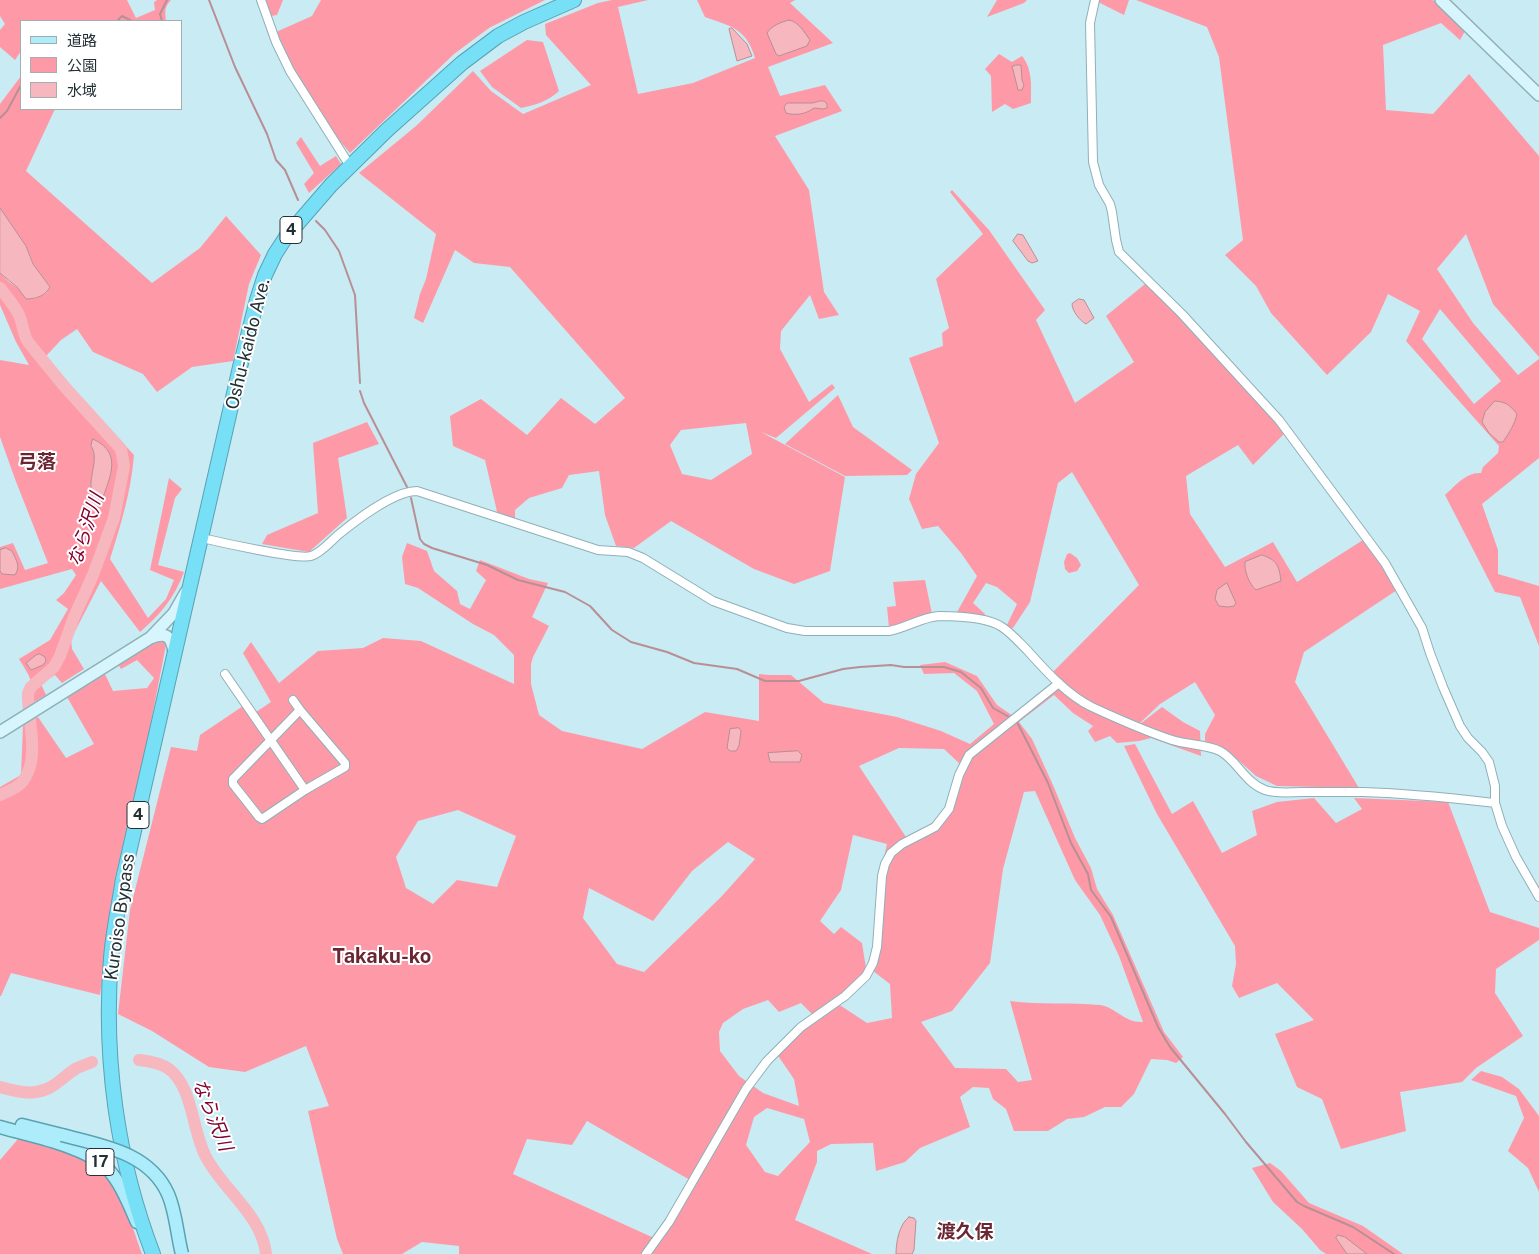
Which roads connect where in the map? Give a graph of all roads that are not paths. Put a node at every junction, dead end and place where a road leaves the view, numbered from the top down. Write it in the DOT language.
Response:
graph roads {
  1 [pos="261,0"];
  2 [pos="574,0"];
  3 [pos="1095,0"];
  4 [pos="1441,0"];
  5 [pos="1539,95"];
  6 [pos="350,166"];
  7 [pos="202,538"];
  8 [pos="191,582"];
  9 [pos="150,638"];
  10 [pos="174,652"];
  11 [pos="225,674"];
  12 [pos="1059,683"];
  13 [pos="293,700"];
  14 [pos="300,710"];
  15 [pos="0,732"];
  16 [pos="270,741"];
  17 [pos="305,790"];
  18 [pos="1495,803"];
  19 [pos="1539,897"];
  20 [pos="0,1119"];
  21 [pos="0,1127"];
  22 [pos="152,1254"];
  23 [pos="182,1254"];
  24 [pos="646,1254"];
  1 -- 6 [label="street"];
  2 -- 6 [label="highway, Oshu-kaido Ave. / 4"];
  3 -- 18 [label="street"];
  4 -- 5 [label="main road"];
  6 -- 7 [label="highway, Oshu-kaido Ave. / 4"];
  7 -- 8 [label="highway, Oshu-kaido Ave. / 4"];
  7 -- 12 [label="street"];
  8 -- 9 [label="main road, Oshu-kaido Ave."];
  8 -- 10 [label="highway, Kuroiso Bypass / 4"];
  9 -- 10 [label="main road"];
  9 -- 15 [label="main road, Oshu-kaido Ave."];
  10 -- 22 [label="highway, Kuroiso Bypass / 4"];
  11 -- 16 [label="street"];
  12 -- 18 [label="street"];
  12 -- 24 [label="street"];
  13 -- 14 [label="street"];
  14 -- 16 [label="street"];
  14 -- 17 [label="street"];
  16 -- 17 [label="street"];
  16 -- 17 [label="street"];
  18 -- 19 [label="street"];
  20 -- 23 [label="main road, 17, bridge"];
  21 -- 22 [label="main road, 17"];
}
